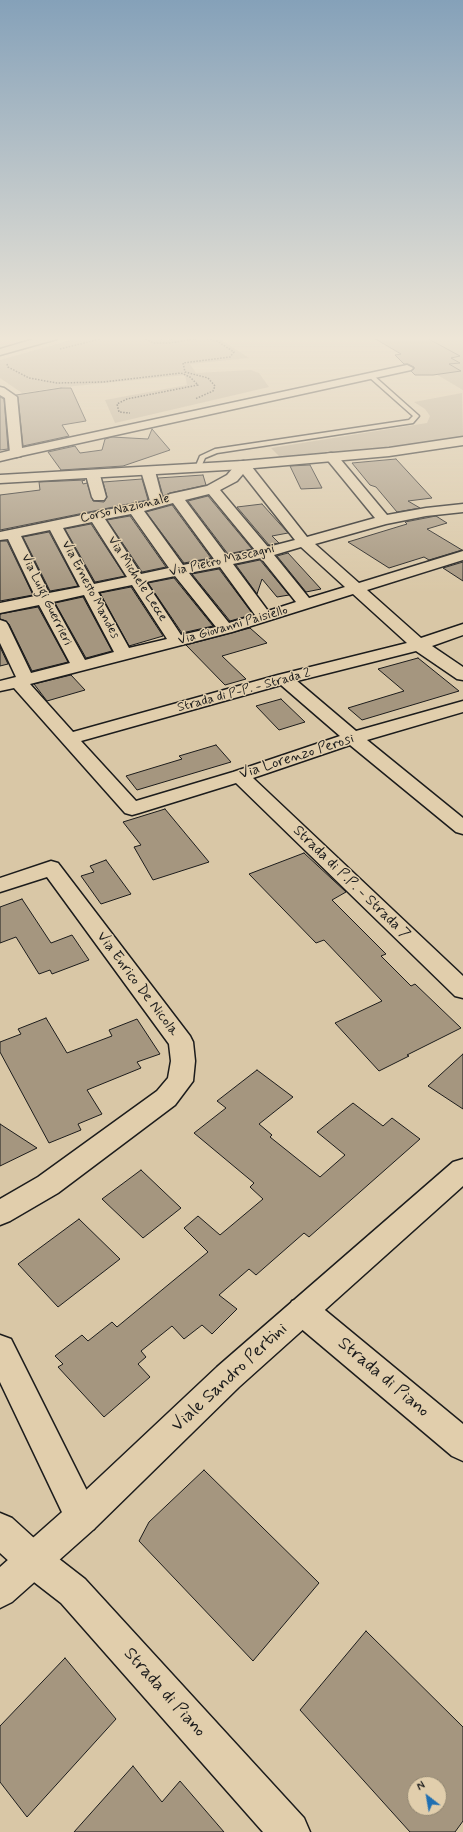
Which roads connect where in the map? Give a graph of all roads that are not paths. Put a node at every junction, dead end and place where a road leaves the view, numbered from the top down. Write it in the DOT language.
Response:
graph roads {
  1 [pos="9,422"];
  2 [pos="157,422"];
  3 [pos="408,422"];
  4 [pos="4,439"];
  5 [pos="463,441"];
  6 [pos="16,453"];
  7 [pos="0,457"];
  8 [pos="331,457"];
  9 [pos="243,465"];
  10 [pos="198,468"];
  11 [pos="148,471"];
  12 [pos="93,475"];
  13 [pos="0,479"];
  14 [pos="212,489"];
  15 [pos="99,497"];
  16 [pos="176,498"];
  17 [pos="157,502"];
  18 [pos="135,508"];
  19 [pos="463,508"];
  20 [pos="443,510"];
  21 [pos="96,517"];
  22 [pos="463,519"];
  23 [pos="384,520"];
  24 [pos="54,525"];
  25 [pos="7,535"];
  26 [pos="304,542"];
  27 [pos="264,553"];
  28 [pos="463,555"];
  29 [pos="222,562"];
  30 [pos="179,571"];
  31 [pos="138,581"];
  32 [pos="356,589"];
  33 [pos="90,590"];
  34 [pos="44,599"];
  35 [pos="307,605"];
  36 [pos="3,608"];
  37 [pos="265,617"];
  38 [pos="0,625"];
  39 [pos="226,629"];
  40 [pos="463,629"];
  41 [pos="177,642"];
  42 [pos="419,645"];
  43 [pos="125,656"];
  44 [pos="80,667"];
  45 [pos="463,675"];
  46 [pos="284,679"];
  47 [pos="10,681"];
  48 [pos="463,706"];
  49 [pos="353,738"];
  50 [pos="69,739"];
  51 [pos="240,776"];
  52 [pos="463,828"];
  53 [pos="0,885"];
  54 [pos="463,990"];
  55 [pos="463,1170"];
  56 [pos="0,1213"];
  57 [pos="303,1311"];
  58 [pos="0,1349"];
  59 [pos="463,1445"];
  60 [pos="82,1517"];
  61 [pos="0,1530"];
  62 [pos="33,1560"];
  63 [pos="0,1590"];
  64 [pos="290,1832"];
  1 -- 6 [label="street"];
  2 -- 6 [label="street"];
  3 -- 10 [label="lane"];
  4 -- 6 [label="street"];
  5 -- 8 [label="street"];
  6 -- 7 [label="street"];
  8 -- 9 [label="street"];
  8 -- 23 [label="street"];
  9 -- 10 [label="street"];
  9 -- 14 [label="street, Corso Nazionale"];
  9 -- 26 [label="street"];
  10 -- 11 [label="street"];
  11 -- 12 [label="street"];
  11 -- 17 [label="street"];
  12 -- 13 [label="street"];
  12 -- 15 [label="street"];
  14 -- 16 [label="street, Corso Nazionale"];
  14 -- 27 [label="street"];
  16 -- 17 [label="street, Corso Nazionale"];
  16 -- 29 [label="street"];
  17 -- 18 [label="street, Corso Nazionale"];
  18 -- 21 [label="street, Corso Nazionale"];
  18 -- 30 [label="street"];
  19 -- 20 [label="street, Via Pietro Mascagni"];
  20 -- 22 [label="street"];
  20 -- 23 [label="street, Via Pietro Mascagni"];
  21 -- 24 [label="street, Corso Nazionale"];
  21 -- 31 [label="street, Via Michele Lecce"];
  23 -- 26 [label="street, Via Pietro Mascagni"];
  24 -- 25 [label="street, Corso Nazionale"];
  24 -- 33 [label="street, Via Ernesto Mandes"];
  25 -- 34 [label="street, Via Luigi Guerrieri"];
  26 -- 27 [label="street, Via Pietro Mascagni"];
  26 -- 32 [label="street"];
  27 -- 29 [label="street, Via Pietro Mascagni"];
  27 -- 35 [label="street"];
  28 -- 32 [label="street, Via Giovanni Paisiello"];
  29 -- 30 [label="street, Via Pietro Mascagni"];
  29 -- 37 [label="street"];
  30 -- 31 [label="street, Via Pietro Mascagni"];
  30 -- 39 [label="street"];
  31 -- 33 [label="street, Via Pietro Mascagni"];
  31 -- 41 [label="street, Via Michele Lecce"];
  32 -- 35 [label="street, Via Giovanni Paisiello"];
  32 -- 42 [label="street"];
  33 -- 34 [label="street, Via Pietro Mascagni"];
  33 -- 43 [label="street, Via Ernesto Mandes"];
  34 -- 36 [label="street, Via Pietro Mascagni"];
  34 -- 44 [label="street, Via Luigi Guerrieri"];
  35 -- 37 [label="street, Via Giovanni Paisiello"];
  37 -- 39 [label="street, Via Giovanni Paisiello"];
  38 -- 47 [label="street"];
  39 -- 41 [label="street, Via Giovanni Paisiello"];
  40 -- 42 [label="street, Strada di P-P. - Strada 2"];
  41 -- 43 [label="street, Via Giovanni Paisiello"];
  42 -- 45 [label="street"];
  42 -- 46 [label="street, Strada di P-P. - Strada 2"];
  43 -- 44 [label="street, Via Giovanni Paisiello"];
  44 -- 47 [label="street, Via Giovanni Paisiello"];
  46 -- 49 [label="street"];
  46 -- 50 [label="street, Strada di P-P. - Strada 2"];
  47 -- 50 [label="street"];
  48 -- 49 [label="street, Via Lorenzo Perosi"];
  49 -- 51 [label="street, Via Lorenzo Perosi"];
  49 -- 52 [label="street"];
  50 -- 51 [label="street, Via Lorenzo Perosi"];
  51 -- 54 [label="street, Strada di P.P. - Strada 7"];
  53 -- 56 [label="street, Via Enrico De Nicola"];
  55 -- 57 [label="street, Viale Sandro Pertini"];
  57 -- 59 [label="street, Strada di Piano"];
  57 -- 60 [label="street, Viale Sandro Pertini"];
  58 -- 60 [label="street"];
  60 -- 62 [label="street, Viale Sandro Pertini"];
  61 -- 62 [label="street, Strada di Piano"];
  62 -- 63 [label="street, Viale Sandro Pertini"];
  62 -- 64 [label="street, Strada di Piano"];
}
